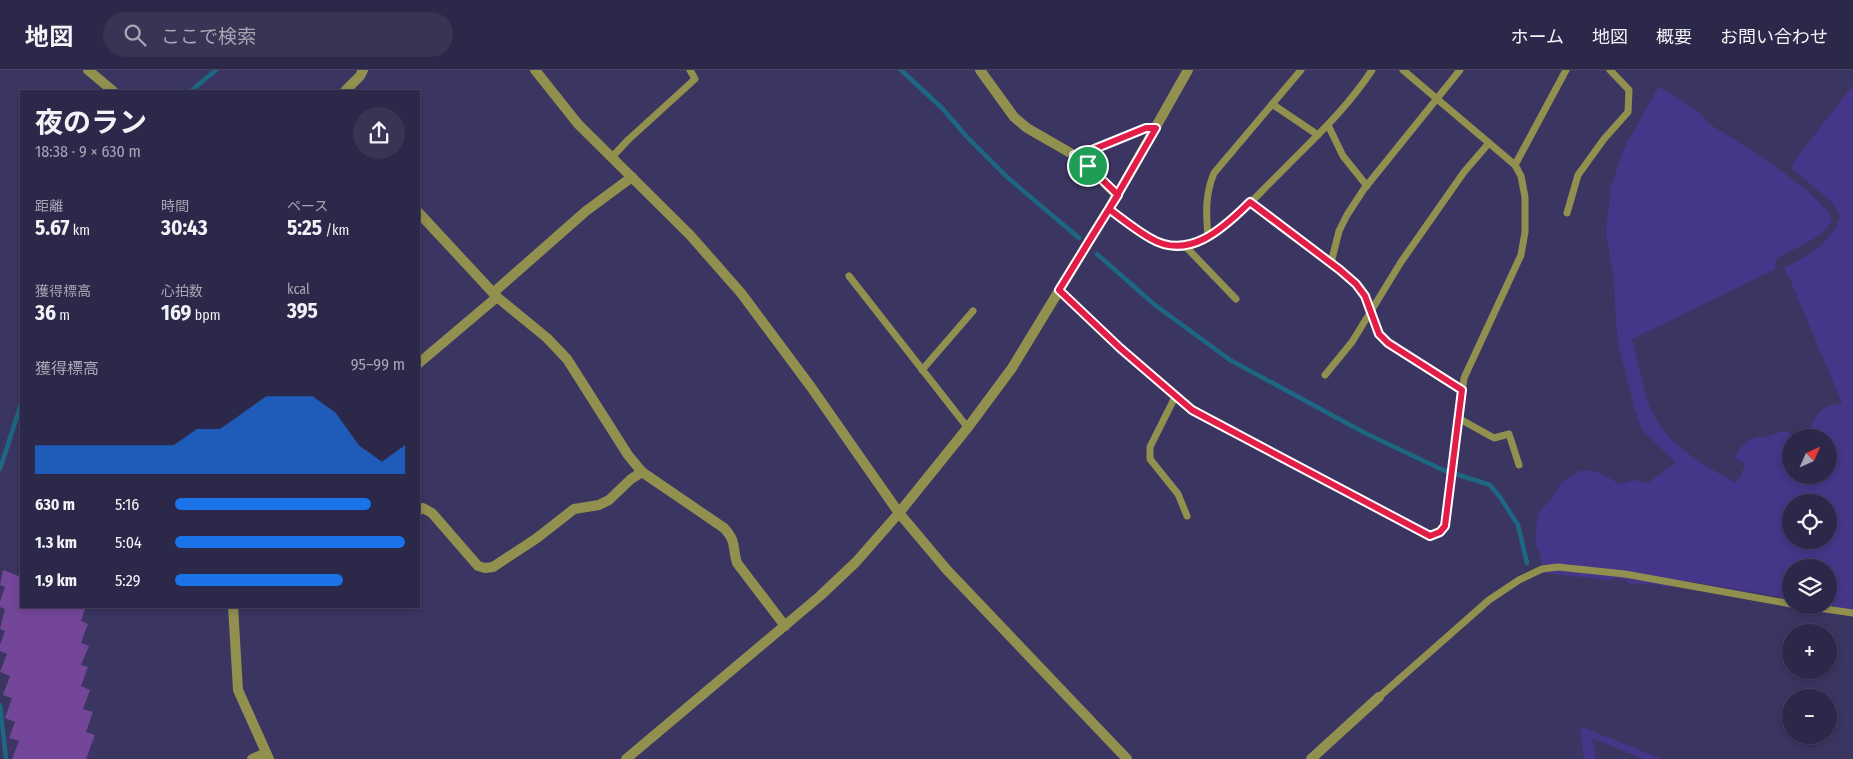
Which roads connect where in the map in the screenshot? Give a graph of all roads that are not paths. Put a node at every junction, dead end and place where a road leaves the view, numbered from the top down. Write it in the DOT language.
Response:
graph roads {
  1 [pos="88,70"];
  2 [pos="363,70"];
  3 [pos="535,70"];
  4 [pos="690,70"];
  5 [pos="980,70"];
  6 [pos="1188,70"];
  7 [pos="1301,70"];
  8 [pos="1372,70"];
  9 [pos="1402,70"];
  10 [pos="1460,70"];
  11 [pos="1566,70"];
  12 [pos="1610,70"];
  13 [pos="111,90"];
  14 [pos="346,90"];
  15 [pos="1438,100"];
  16 [pos="1272,104"];
  17 [pos="1328,125"];
  18 [pos="1156,128"];
  19 [pos="1318,134"];
  20 [pos="1488,143"];
  21 [pos="1074,155"];
  22 [pos="612,157"];
  23 [pos="1515,164"];
  24 [pos="632,177"];
  25 [pos="1367,186"];
  26 [pos="1118,195"];
  27 [pos="1250,202"];
  28 [pos="1109,209"];
  29 [pos="1567,213"];
  30 [pos="420,214"];
  31 [pos="1208,236"];
  32 [pos="1186,247"];
  33 [pos="1331,263"];
  34 [pos="849,276"];
  35 [pos="1059,290"];
  36 [pos="496,294"];
  37 [pos="1236,299"];
  38 [pos="973,311"];
  39 [pos="1371,312"];
  40 [pos="420,362"];
  41 [pos="922,370"];
  42 [pos="1325,375"];
  43 [pos="1462,390"];
  44 [pos="1176,397"];
  45 [pos="1458,418"];
  46 [pos="968,428"];
  47 [pos="1519,465"];
  48 [pos="642,472"];
  49 [pos="420,510"];
  50 [pos="899,513"];
  51 [pos="1187,516"];
  52 [pos="1782,602"];
  53 [pos="233,608"];
  54 [pos="1837,611"];
  55 [pos="1853,613"];
  56 [pos="785,626"];
  57 [pos="1378,697"];
  58 [pos="267,756"];
  59 [pos="252,759"];
  60 [pos="626,759"];
  61 [pos="1127,759"];
  62 [pos="1311,759"];
  1 -- 13 [label="street"];
  2 -- 14 [label="street"];
  3 -- 22 [label="street"];
  4 -- 22 [label="lane"];
  5 -- 21 [label="street"];
  6 -- 18 [label="street"];
  7 -- 16 [label="lane"];
  8 -- 17 [label="lane"];
  9 -- 15 [label="lane"];
  10 -- 15 [label="lane"];
  11 -- 23 [label="lane"];
  12 -- 29 [label="lane"];
  15 -- 20 [label="lane"];
  15 -- 25 [label="lane"];
  16 -- 19 [label="lane"];
  16 -- 31 [label="lane"];
  17 -- 19 [label="lane"];
  17 -- 25 [label="lane"];
  18 -- 21 [label="lane"];
  18 -- 26 [label="street"];
  19 -- 27 [label="lane"];
  20 -- 23 [label="lane"];
  20 -- 39 [label="lane"];
  21 -- 26 [label="street"];
  22 -- 24 [label="street"];
  23 -- 43 [label="lane"];
  24 -- 36 [label="street"];
  24 -- 50 [label="street"];
  25 -- 33 [label="lane"];
  26 -- 28 [label="street"];
  27 -- 31 [label="lane"];
  27 -- 33 [label="lane"];
  28 -- 32 [label="lane"];
  28 -- 35 [label="street"];
  30 -- 36 [label="street"];
  31 -- 32 [label="lane"];
  32 -- 37 [label="lane"];
  33 -- 39 [label="lane"];
  34 -- 41 [label="lane"];
  35 -- 44 [label="lane"];
  35 -- 46 [label="street"];
  36 -- 40 [label="street"];
  36 -- 48 [label="street"];
  38 -- 41 [label="lane"];
  39 -- 42 [label="lane"];
  39 -- 43 [label="lane"];
  41 -- 46 [label="lane"];
  43 -- 45 [label="lane"];
  44 -- 45 [label="lane"];
  44 -- 51 [label="lane"];
  45 -- 47 [label="lane"];
  46 -- 50 [label="street"];
  48 -- 49 [label="street"];
  48 -- 56 [label="street"];
  50 -- 56 [label="street"];
  50 -- 61 [label="street"];
  52 -- 57 [label="lane"];
  53 -- 58 [label="street"];
  54 -- 55 [label="lane"];
  56 -- 60 [label="street"];
  57 -- 62 [label="street"];
  58 -- 59 [label="street"];
}
